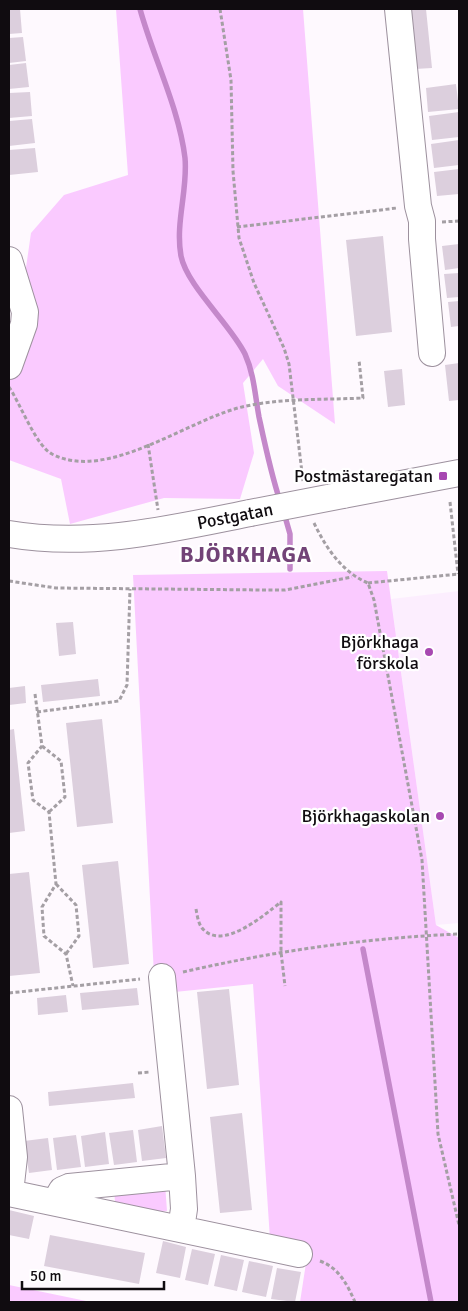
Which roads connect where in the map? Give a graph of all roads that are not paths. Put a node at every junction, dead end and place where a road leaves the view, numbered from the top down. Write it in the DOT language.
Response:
graph roads {
  1 [pos="398,9"];
  2 [pos="9,260"];
  3 [pos="432,353"];
  4 [pos="9,366"];
  5 [pos="459,473"];
  6 [pos="9,534"];
  7 [pos="162,977"];
  8 [pos="9,1109"];
  9 [pos="182,1176"];
  10 [pos="9,1193"];
  11 [pos="55,1202"];
  12 [pos="181,1229"];
  13 [pos="299,1254"];
  1 -- 3 [label="street"];
  2 -- 4 [label="street"];
  5 -- 6 [label="street, Postgatan, bridge"];
  7 -- 9 [label="street"];
  8 -- 10 [label="street"];
  9 -- 11 [label="street"];
  9 -- 12 [label="street"];
  10 -- 11 [label="street"];
  11 -- 12 [label="street"];
  12 -- 13 [label="street"];
}
